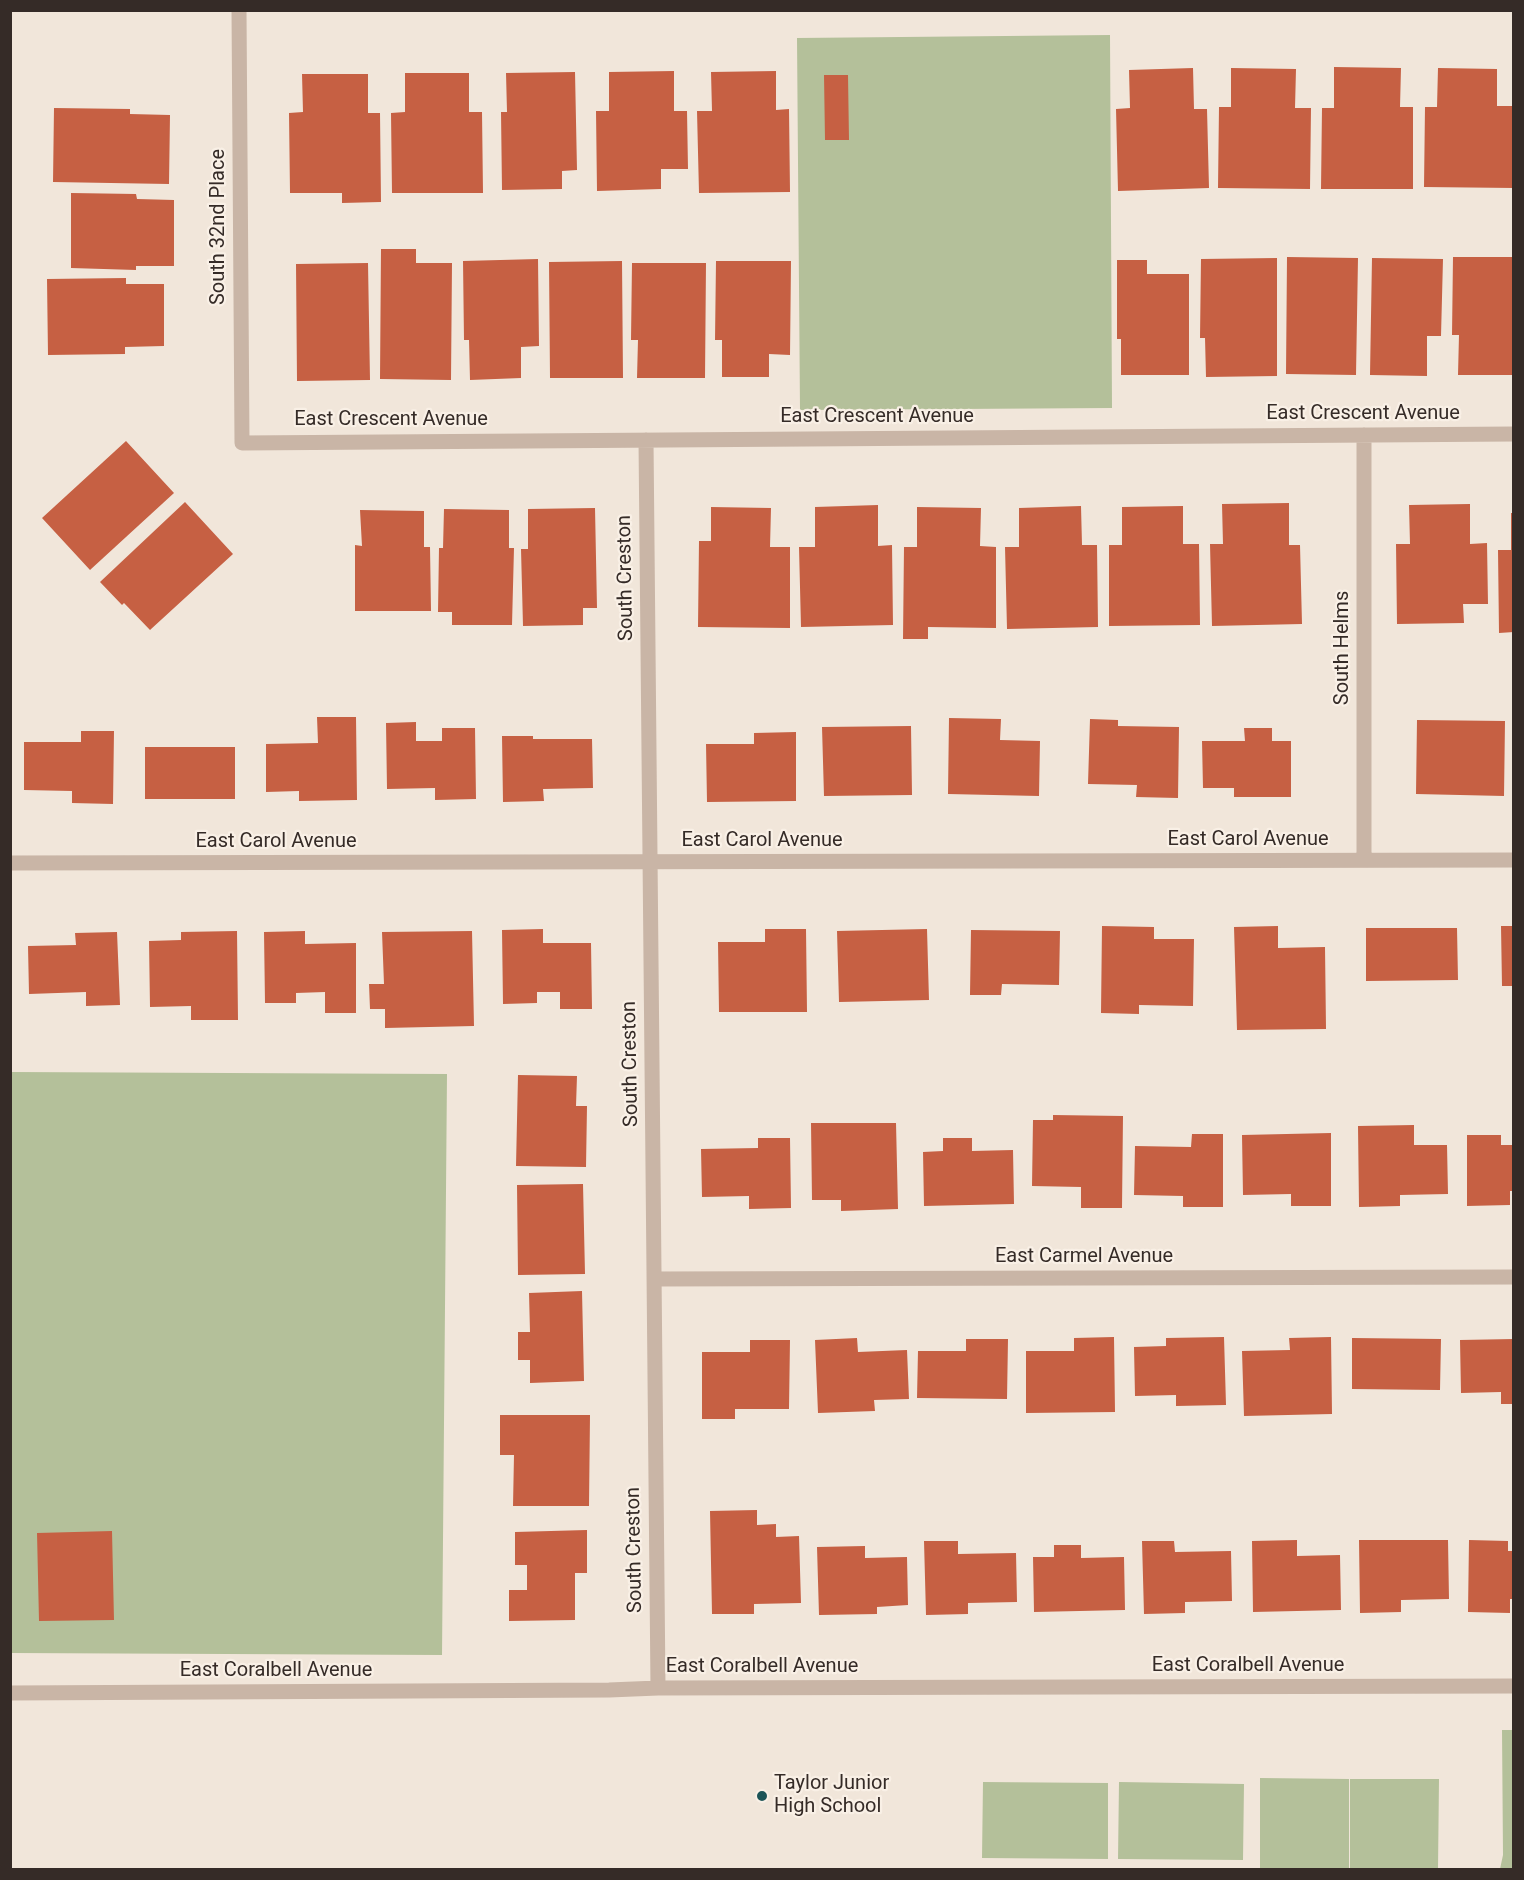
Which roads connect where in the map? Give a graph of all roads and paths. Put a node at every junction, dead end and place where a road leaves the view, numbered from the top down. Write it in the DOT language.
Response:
graph roads {
  1 [pos="239,10"];
  2 [pos="1514,434"];
  3 [pos="1364,435"];
  4 [pos="646,440"];
  5 [pos="242,442"];
  6 [pos="1364,860"];
  7 [pos="1514,860"];
  8 [pos="10,863"];
  9 [pos="650,863"];
  10 [pos="1514,1277"];
  11 [pos="654,1279"];
  12 [pos="1514,1686"];
  13 [pos="658,1688"];
  14 [pos="10,1693"];
  1 -- 5 [label="street, South 32nd Place"];
  2 -- 3 [label="street, East Crescent Avenue"];
  3 -- 4 [label="street, East Crescent Avenue"];
  3 -- 6 [label="street, South Helms"];
  4 -- 5 [label="street, East Crescent Avenue"];
  4 -- 9 [label="street, South Creston"];
  6 -- 7 [label="street, East Carol Avenue"];
  6 -- 9 [label="street, East Carol Avenue"];
  8 -- 9 [label="street, East Carol Avenue"];
  9 -- 11 [label="street, South Creston"];
  10 -- 11 [label="street, East Carmel Avenue"];
  11 -- 13 [label="street, South Creston"];
  12 -- 13 [label="street, East Coralbell Avenue"];
  13 -- 14 [label="street, East Coralbell Avenue"];
}
